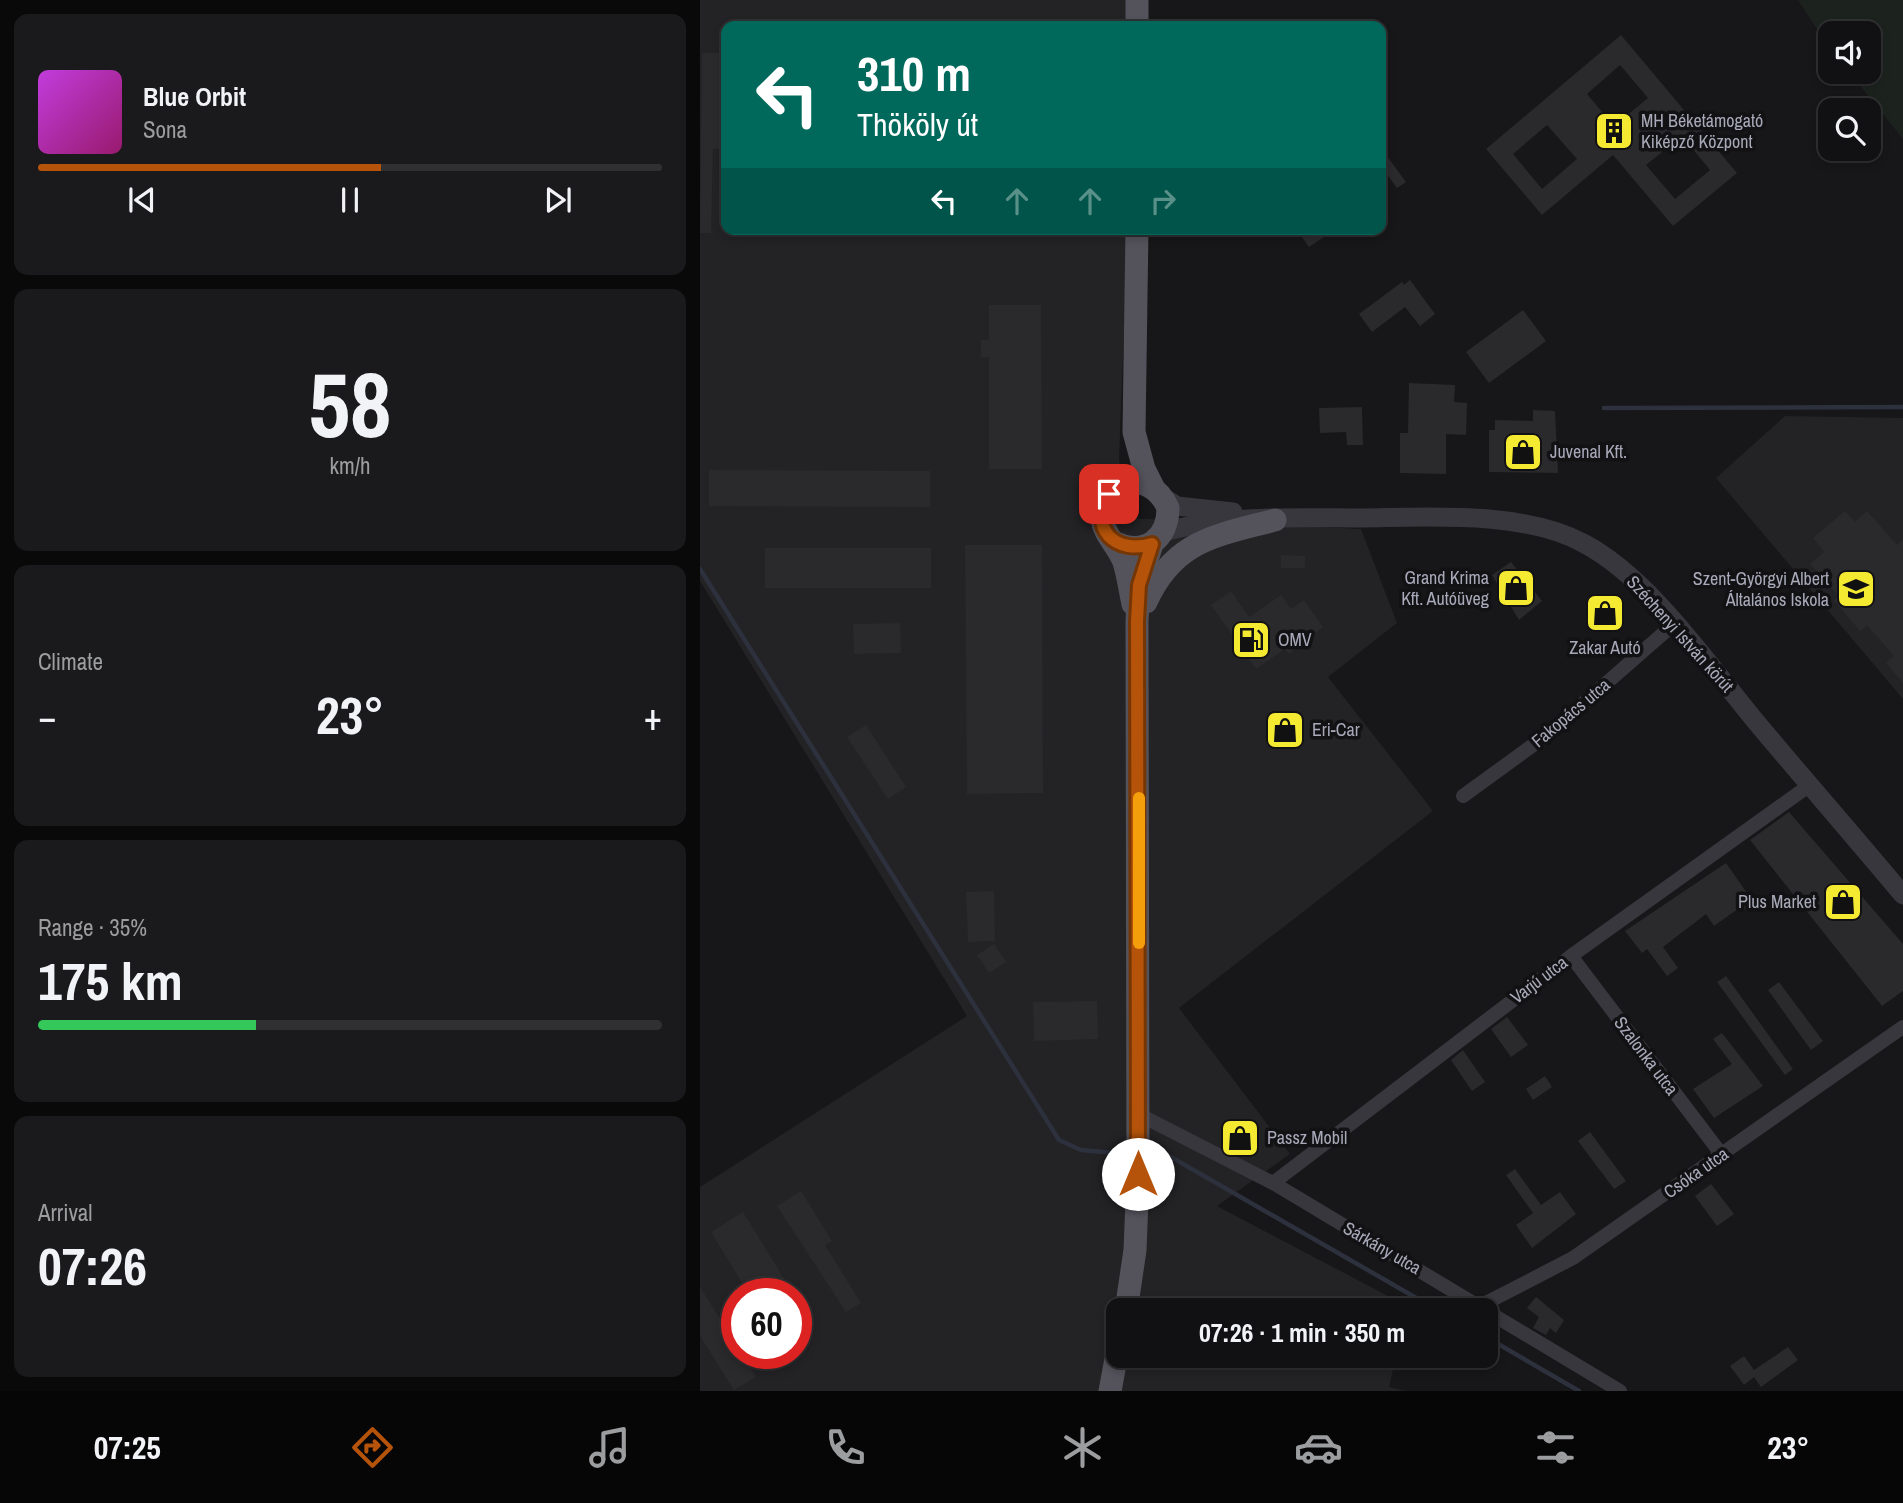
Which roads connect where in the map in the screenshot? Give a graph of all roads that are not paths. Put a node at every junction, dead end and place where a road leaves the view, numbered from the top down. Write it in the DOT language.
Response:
graph roads {
  1 [pos="1137,0"];
  2 [pos="1137,21"];
  3 [pos="1137,235"];
  4 [pos="1134,432"];
  5 [pos="1115,488"];
  6 [pos="1158,492"];
  7 [pos="1284,519"];
  8 [pos="1158,538"];
  9 [pos="1116,542"];
  10 [pos="1137,621"];
  11 [pos="1674,624"];
  12 [pos="1810,785"];
  13 [pos="1463,796"];
  14 [pos="1903,895"];
  15 [pos="1571,956"];
  16 [pos="1903,1027"];
  17 [pos="1138,1114"];
  18 [pos="1722,1155"];
  19 [pos="1273,1183"];
  20 [pos="1128,1298"];
  21 [pos="1467,1298"];
  22 [pos="1496,1298"];
  23 [pos="1498,1317"];
  24 [pos="1114,1368"];
  25 [pos="1110,1391"];
  26 [pos="1620,1391"];
  1 -- 2 [label="main road"];
  3 -- 4 [label="main road"];
  4 -- 5 [label="main road"];
  4 -- 6 [label="main road"];
  5 -- 6 [label="main road"];
  5 -- 9 [label="main road"];
  6 -- 7 [label="street, Széchenyi István körút"];
  6 -- 8 [label="main road"];
  7 -- 8 [label="street, Széchenyi István körút"];
  7 -- 10 [label="main road"];
  7 -- 11 [label="street, Széchenyi István körút"];
  8 -- 9 [label="main road"];
  8 -- 10 [label="main road"];
  9 -- 10 [label="main road"];
  10 -- 17 [label="main road"];
  11 -- 12 [label="street, Széchenyi István körút"];
  11 -- 13 [label="street, Fakopács utca"];
  12 -- 14 [label="street, Széchenyi István körút"];
  12 -- 15 [label="street, Varjú utca"];
  15 -- 18 [label="street, Szalonka utca"];
  15 -- 19 [label="street, Varjú utca"];
  16 -- 18 [label="street, Csóka utca"];
  17 -- 19 [label="street, Sárkány utca"];
  17 -- 20 [label="main road"];
  18 -- 22 [label="street, Csóka utca"];
  19 -- 21 [label="street, Sárkány utca"];
  23 -- 26 [label="street, Sárkány utca"];
  24 -- 25 [label="main road"];
}
